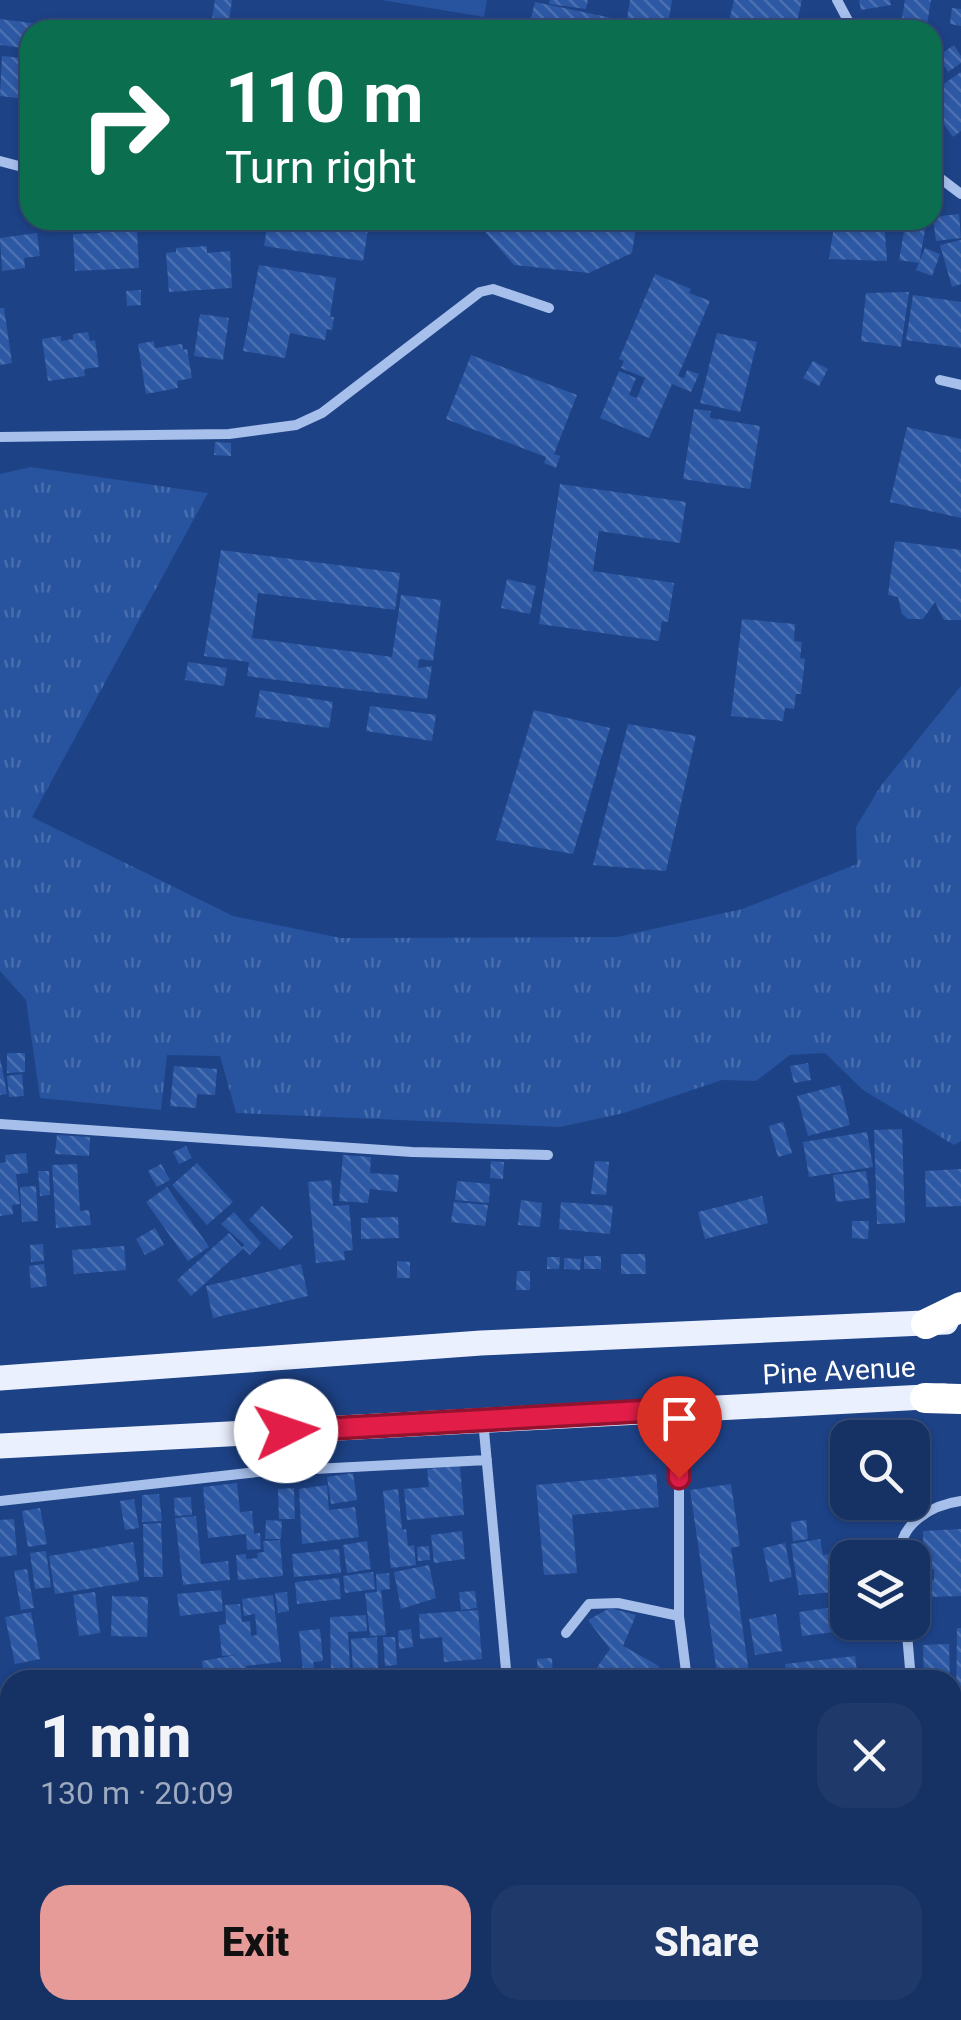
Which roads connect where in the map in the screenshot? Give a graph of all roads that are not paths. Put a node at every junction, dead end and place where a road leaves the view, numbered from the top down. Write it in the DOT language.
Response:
graph roads {
  1 [pos="549,308"];
  2 [pos="940,380"];
  3 [pos="961,386"];
  4 [pos="0,437"];
  5 [pos="0,1124"];
  6 [pos="548,1156"];
  7 [pos="961,1307"];
  8 [pos="961,1321"];
  9 [pos="926,1324"];
  10 [pos="0,1378"];
  11 [pos="961,1397"];
  12 [pos="925,1398"];
  13 [pos="679,1409"];
  14 [pos="483,1418"];
  15 [pos="0,1446"];
  16 [pos="487,1460"];
  17 [pos="0,1501"];
  18 [pos="961,1501"];
  19 [pos="904,1540"];
  20 [pos="679,1616"];
  21 [pos="566,1633"];
  22 [pos="908,1640"];
  23 [pos="507,1670"];
  24 [pos="686,1670"];
  25 [pos="910,1670"];
  1 -- 4 [label="street"];
  2 -- 3 [label="street"];
  5 -- 6 [label="street"];
  7 -- 9 [label="highway"];
  8 -- 9 [label="main road"];
  9 -- 10 [label="main road"];
  11 -- 12 [label="highway"];
  12 -- 13 [label="main road, Pine Avenue"];
  13 -- 14 [label="main road, Pine Avenue"];
  13 -- 20 [label="street"];
  14 -- 15 [label="main road, Pine Avenue"];
  14 -- 16 [label="street"];
  16 -- 17 [label="street"];
  16 -- 23 [label="street"];
  18 -- 19 [label="street"];
  20 -- 21 [label="street"];
  20 -- 24 [label="street"];
  22 -- 25 [label="street"];
}
